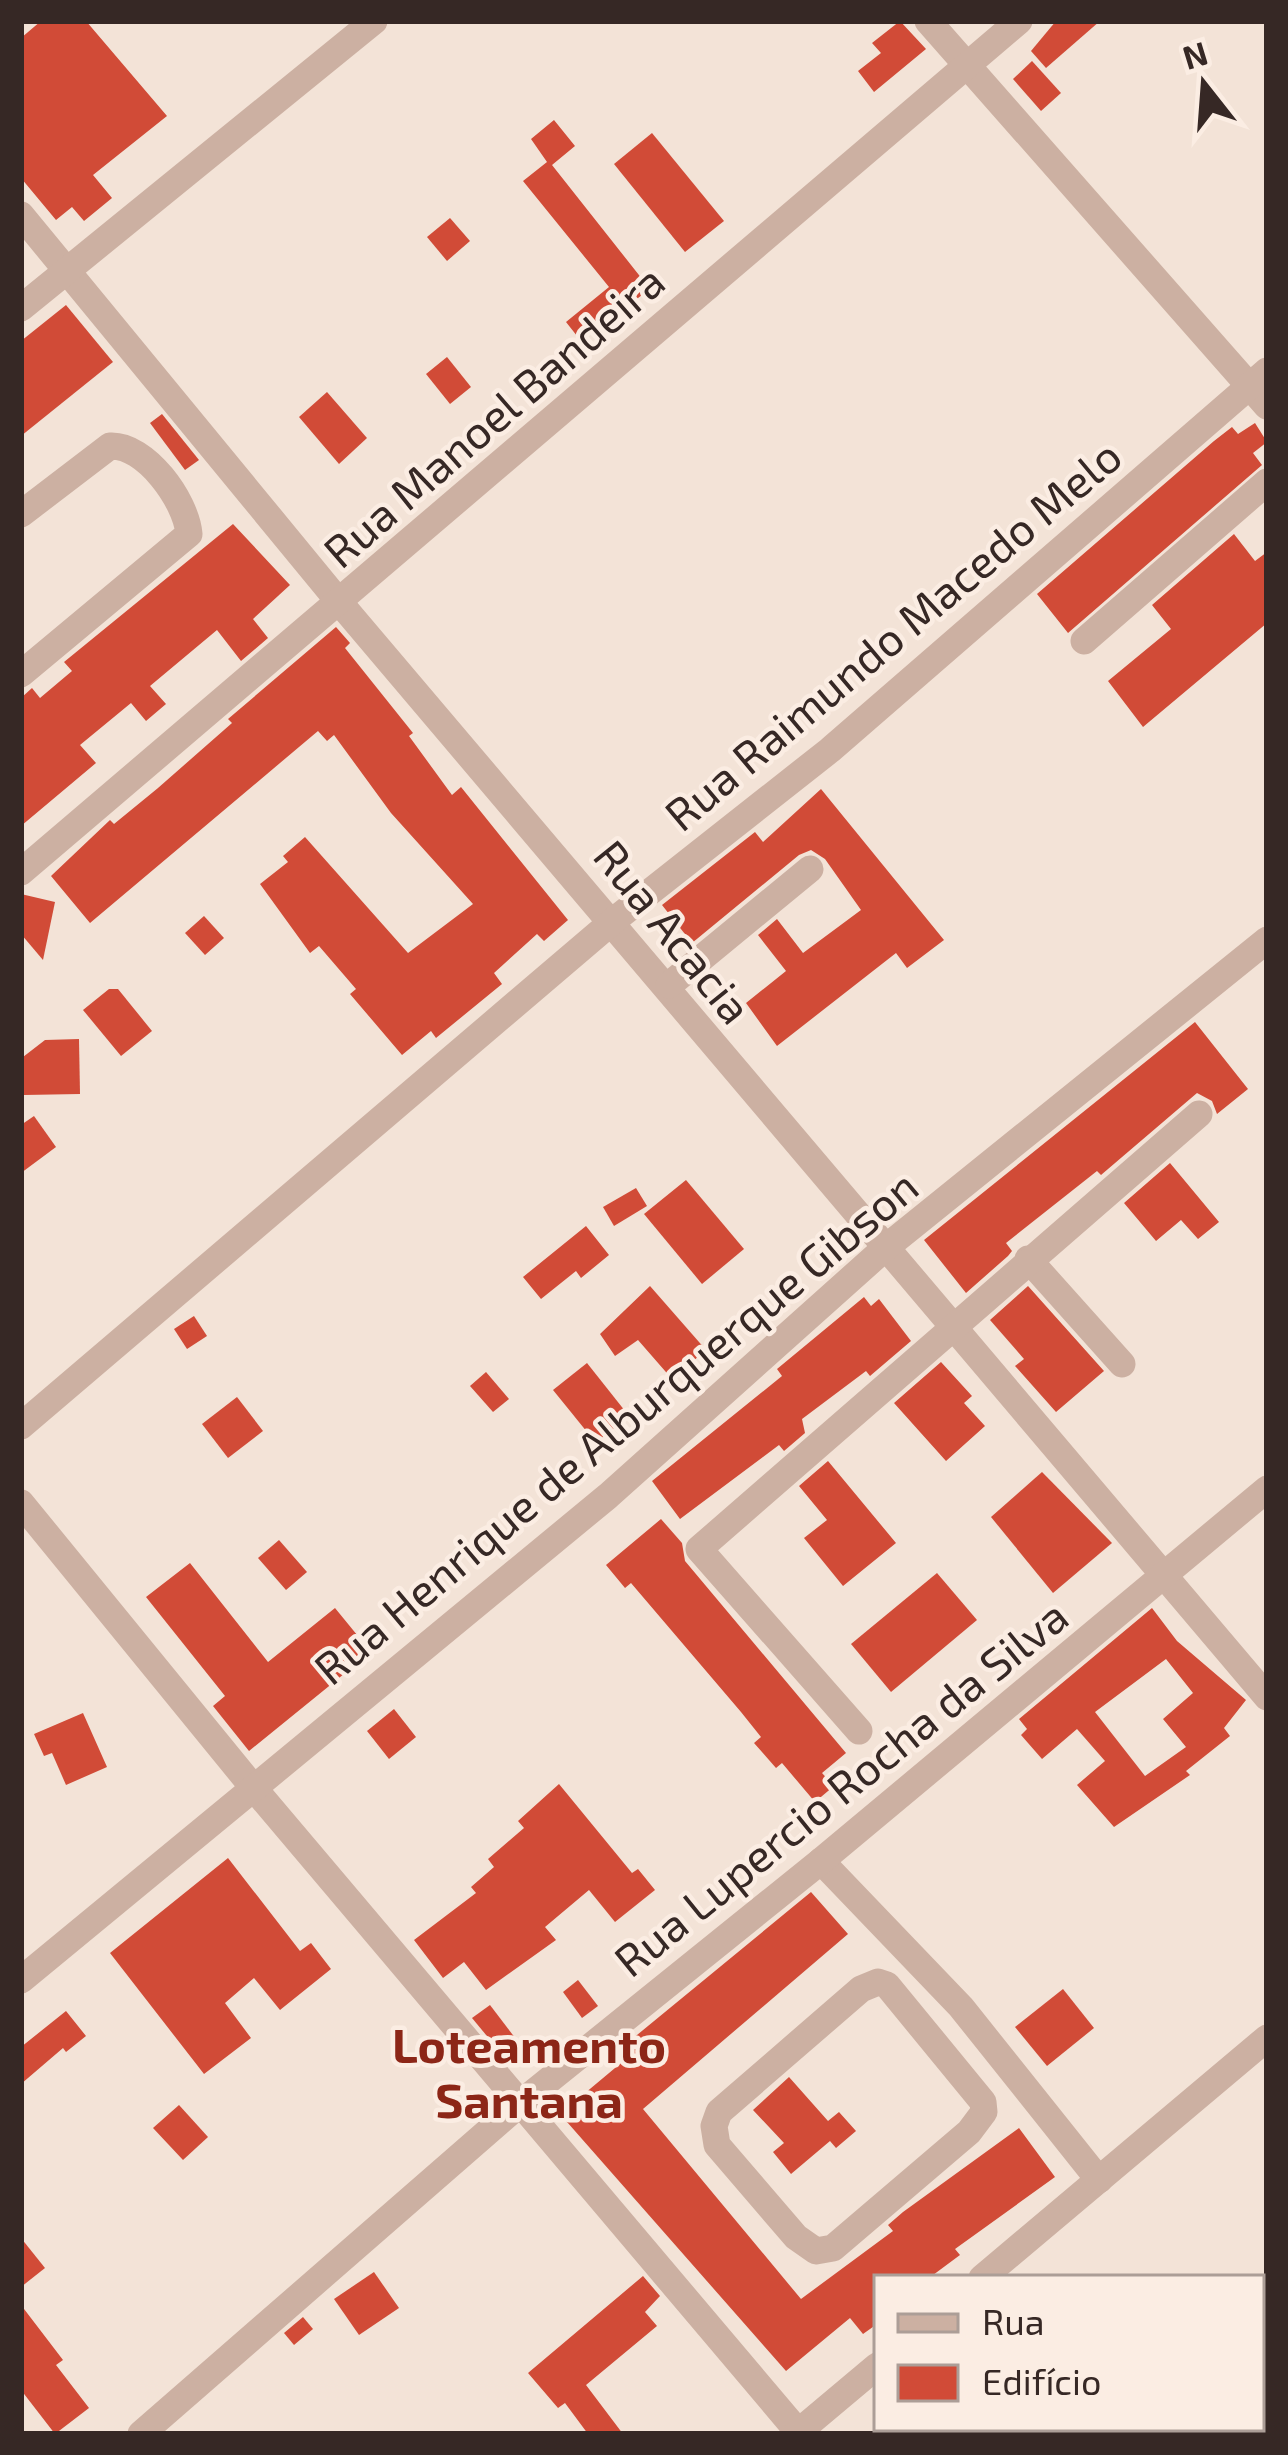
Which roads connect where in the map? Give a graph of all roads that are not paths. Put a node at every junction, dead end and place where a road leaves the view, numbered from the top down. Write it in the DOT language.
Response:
graph roads {
  1 [pos="374,21"];
  2 [pos="928,21"];
  3 [pos="1019,21"];
  4 [pos="967,66"];
  5 [pos="21,214"];
  6 [pos="67,272"];
  7 [pos="21,308"];
  8 [pos="1261,387"];
  9 [pos="1267,482"];
  10 [pos="21,514"];
  11 [pos="340,603"];
  12 [pos="1084,641"];
  13 [pos="21,674"];
  14 [pos="810,869"];
  15 [pos="21,872"];
  16 [pos="613,921"];
  17 [pos="1267,940"];
  18 [pos="669,985"];
  19 [pos="1199,1114"];
  20 [pos="884,1249"];
  21 [pos="1028,1259"];
  22 [pos="954,1325"];
  23 [pos="1122,1364"];
  24 [pos="21,1426"];
  25 [pos="1267,1489"];
  26 [pos="21,1503"];
  27 [pos="1163,1575"];
  28 [pos="1267,1696"];
  29 [pos="860,1731"];
  30 [pos="252,1786"];
  31 [pos="821,1861"];
  32 [pos="21,1980"];
  33 [pos="962,2007"];
  34 [pos="1267,2038"];
  35 [pos="933,2039"];
  36 [pos="523,2101"];
  37 [pos="1099,2180"];
  38 [pos="986,2275"];
  39 [pos="874,2369"];
  40 [pos="798,2433"];
  41 [pos="141,2434"];
  1 -- 6 [label="street"];
  2 -- 4 [label="street"];
  3 -- 4 [label="street, Rua Manoel Bandeira"];
  4 -- 8 [label="street"];
  4 -- 11 [label="street, Rua Manoel Bandeira"];
  5 -- 6 [label="street, Rua Acacia"];
  6 -- 7 [label="street"];
  6 -- 11 [label="street, Rua Acacia"];
  8 -- 16 [label="street, Rua Raimundo Macedo Melo"];
  9 -- 12 [label="street"];
  10 -- 13 [label="street"];
  11 -- 15 [label="street, Rua Manoel Bandeira"];
  11 -- 16 [label="street, Rua Acacia"];
  14 -- 18 [label="street"];
  16 -- 18 [label="street, Rua Acacia"];
  16 -- 24 [label="street, Rua Raimundo Macedo Melo"];
  17 -- 20 [label="street, Rua Henrique de Alburquerque Gibson"];
  18 -- 20 [label="street, Rua Acacia"];
  19 -- 21 [label="street"];
  20 -- 22 [label="street, Rua Acacia"];
  20 -- 30 [label="street, Rua Henrique de Alburquerque Gibson"];
  21 -- 22 [label="street"];
  21 -- 23 [label="street"];
  22 -- 27 [label="street, Rua Acacia"];
  22 -- 29 [label="street"];
  25 -- 27 [label="street, Rua Lupercio Rocha da Silva"];
  26 -- 30 [label="street"];
  27 -- 28 [label="street, Rua Acacia"];
  27 -- 31 [label="street, Rua Lupercio Rocha da Silva"];
  30 -- 32 [label="street, Rua Henrique de Alburquerque Gibson"];
  30 -- 36 [label="street"];
  31 -- 33 [label="street"];
  31 -- 36 [label="street, Rua Lupercio Rocha da Silva"];
  33 -- 35 [label="street"];
  33 -- 37 [label="street"];
  34 -- 37 [label="street"];
  35 -- 35 [label="street"];
  36 -- 40 [label="street"];
  36 -- 41 [label="street, Rua Lupercio Rocha da Silva"];
  37 -- 38 [label="street"];
  39 -- 40 [label="street"];
}
